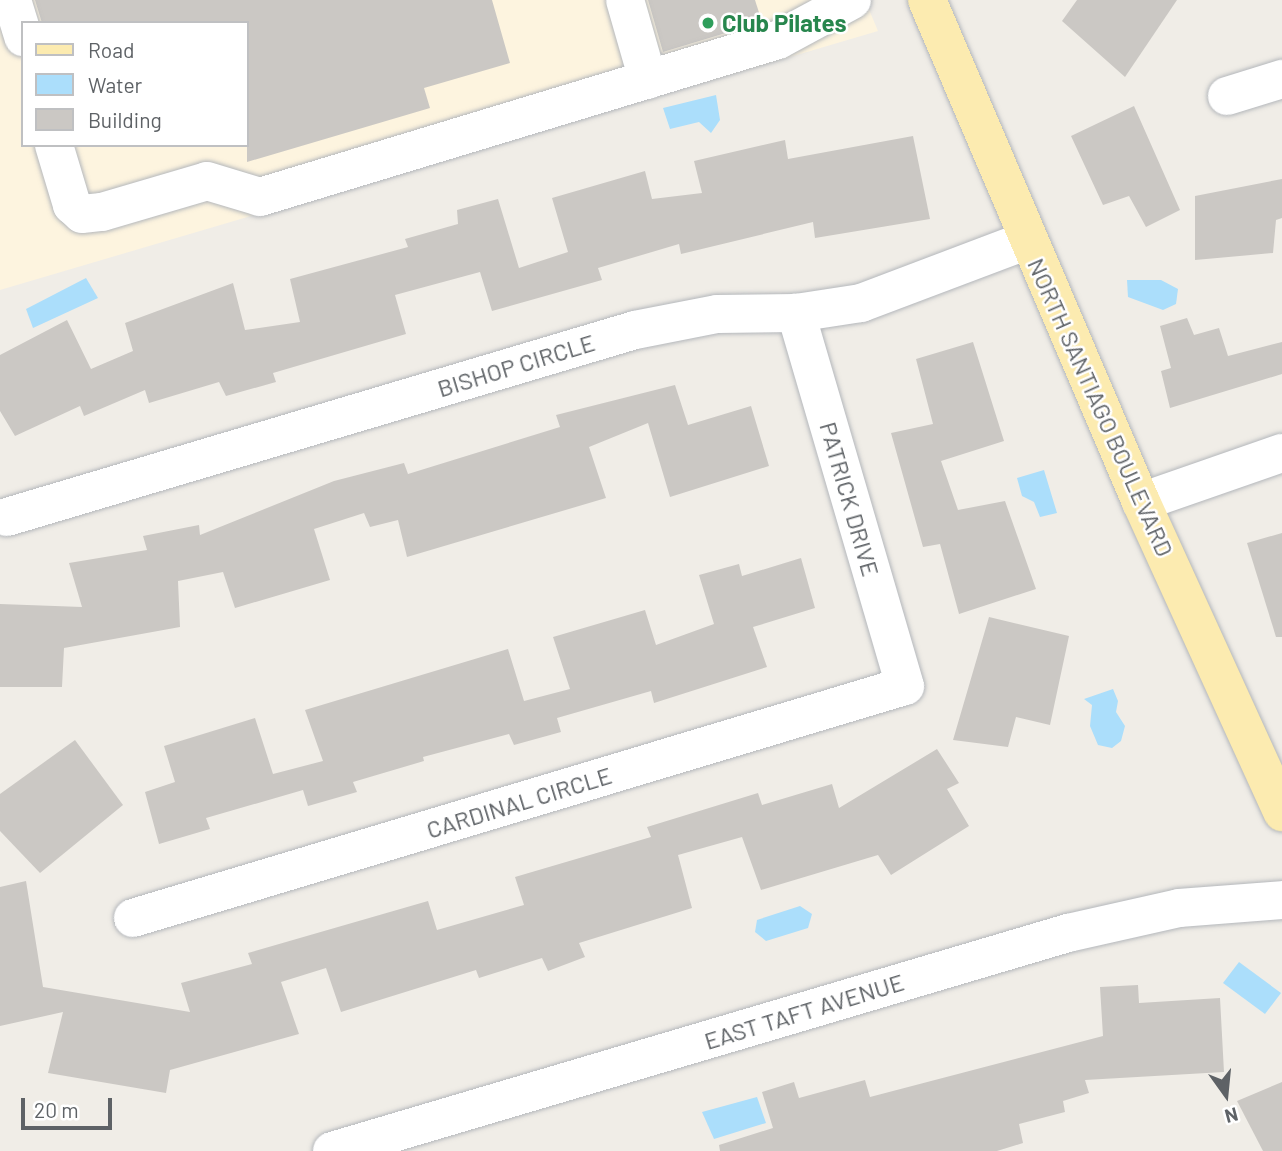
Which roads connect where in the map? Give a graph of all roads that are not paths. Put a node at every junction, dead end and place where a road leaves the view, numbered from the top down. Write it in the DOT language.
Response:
graph roads {
  1 [pos="12,0"];
  2 [pos="625,0"];
  3 [pos="852,0"];
  4 [pos="927,0"];
  5 [pos="21,30"];
  6 [pos="1282,79"];
  7 [pos="648,80"];
  8 [pos="1227,96"];
  9 [pos="55,147"];
  10 [pos="1028,240"];
  11 [pos="796,313"];
  12 [pos="1282,453"];
  13 [pos="1141,502"];
  14 [pos="7,517"];
  15 [pos="905,686"];
  16 [pos="1282,812"];
  17 [pos="1282,900"];
  18 [pos="133,918"];
  19 [pos="332,1151"];
  1 -- 5 [label="street"];
  2 -- 7 [label="street"];
  3 -- 7 [label="street"];
  4 -- 10 [label="main road, NORTH SANTIAGO BOULEVARD"];
  6 -- 8 [label="street"];
  7 -- 9 [label="street"];
  10 -- 11 [label="street, BISHOP CIRCLE"];
  10 -- 13 [label="main road, NORTH SANTIAGO BOULEVARD"];
  11 -- 14 [label="street, BISHOP CIRCLE"];
  11 -- 15 [label="street, PATRICK DRIVE"];
  12 -- 13 [label="street"];
  13 -- 16 [label="main road, NORTH SANTIAGO BOULEVARD"];
  15 -- 18 [label="street, CARDINAL CIRCLE"];
  17 -- 19 [label="street, EAST TAFT AVENUE"];
}
